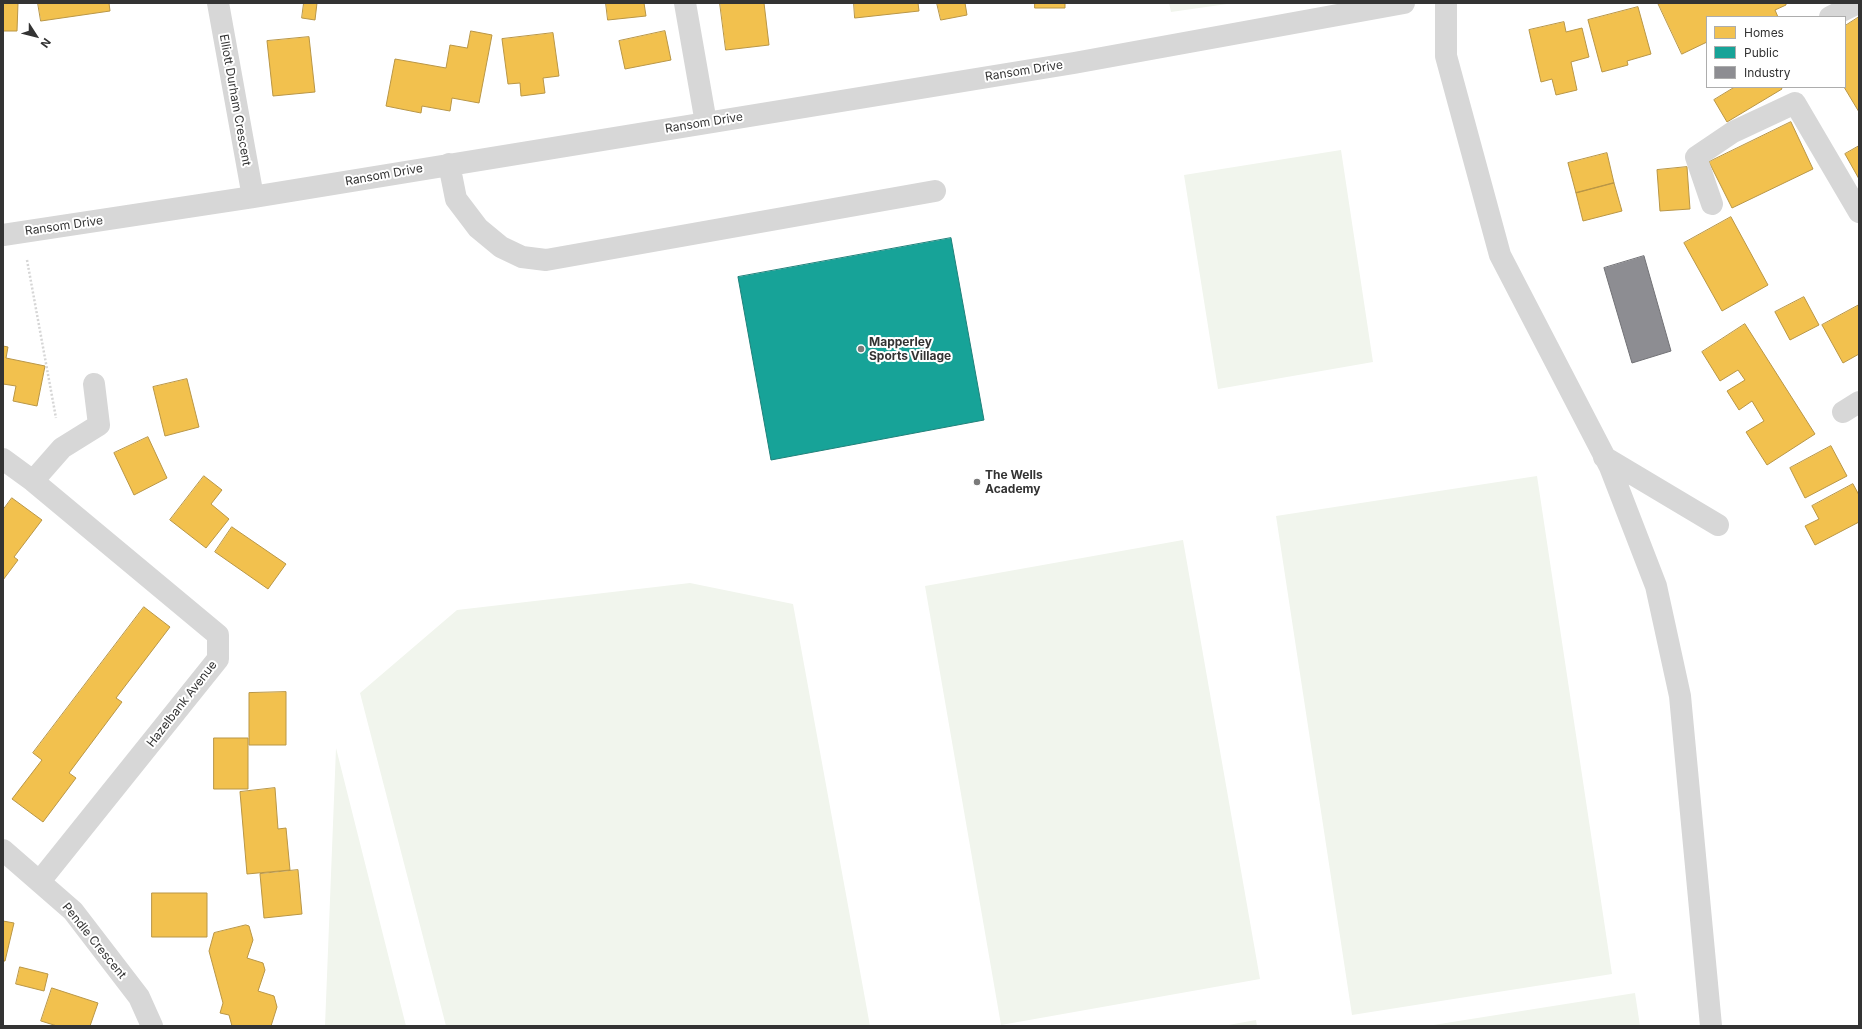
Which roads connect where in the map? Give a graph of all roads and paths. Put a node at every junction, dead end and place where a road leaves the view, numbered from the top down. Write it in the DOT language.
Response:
graph roads {
  1 [pos="218,3"];
  2 [pos="685,3"];
  3 [pos="1404,3"];
  4 [pos="1446,3"];
  5 [pos="1858,3"];
  6 [pos="1832,16"];
  7 [pos="706,123"];
  8 [pos="449,164"];
  9 [pos="935,191"];
  10 [pos="253,197"];
  11 [pos="1712,204"];
  12 [pos="1859,212"];
  13 [pos="12,234"];
  14 [pos="94,384"];
  15 [pos="62,448"];
  16 [pos="1604,457"];
  17 [pos="3,459"];
  18 [pos="33,481"];
  19 [pos="1718,525"];
  20 [pos="3,850"];
  21 [pos="40,881"];
  22 [pos="152,1026"];
  23 [pos="1711,1026"];
  1 -- 10 [label="street, Elliott Durham Crescent"];
  2 -- 7 [label="street"];
  3 -- 7 [label="street, Ransom Drive"];
  4 -- 16 [label="street"];
  5 -- 6 [label="street"];
  7 -- 8 [label="street, Ransom Drive"];
  8 -- 9 [label="street"];
  8 -- 10 [label="street, Ransom Drive"];
  10 -- 13 [label="street, Ransom Drive"];
  11 -- 12 [label="street"];
  13 -- 15 [label="path"];
  14 -- 15 [label="street"];
  15 -- 18 [label="street"];
  16 -- 19 [label="street"];
  16 -- 23 [label="street"];
  17 -- 18 [label="street, Hazelbank Avenue"];
  18 -- 21 [label="street, Hazelbank Avenue"];
  20 -- 21 [label="street, Pendle Crescent"];
  21 -- 22 [label="street, Pendle Crescent"];
}
